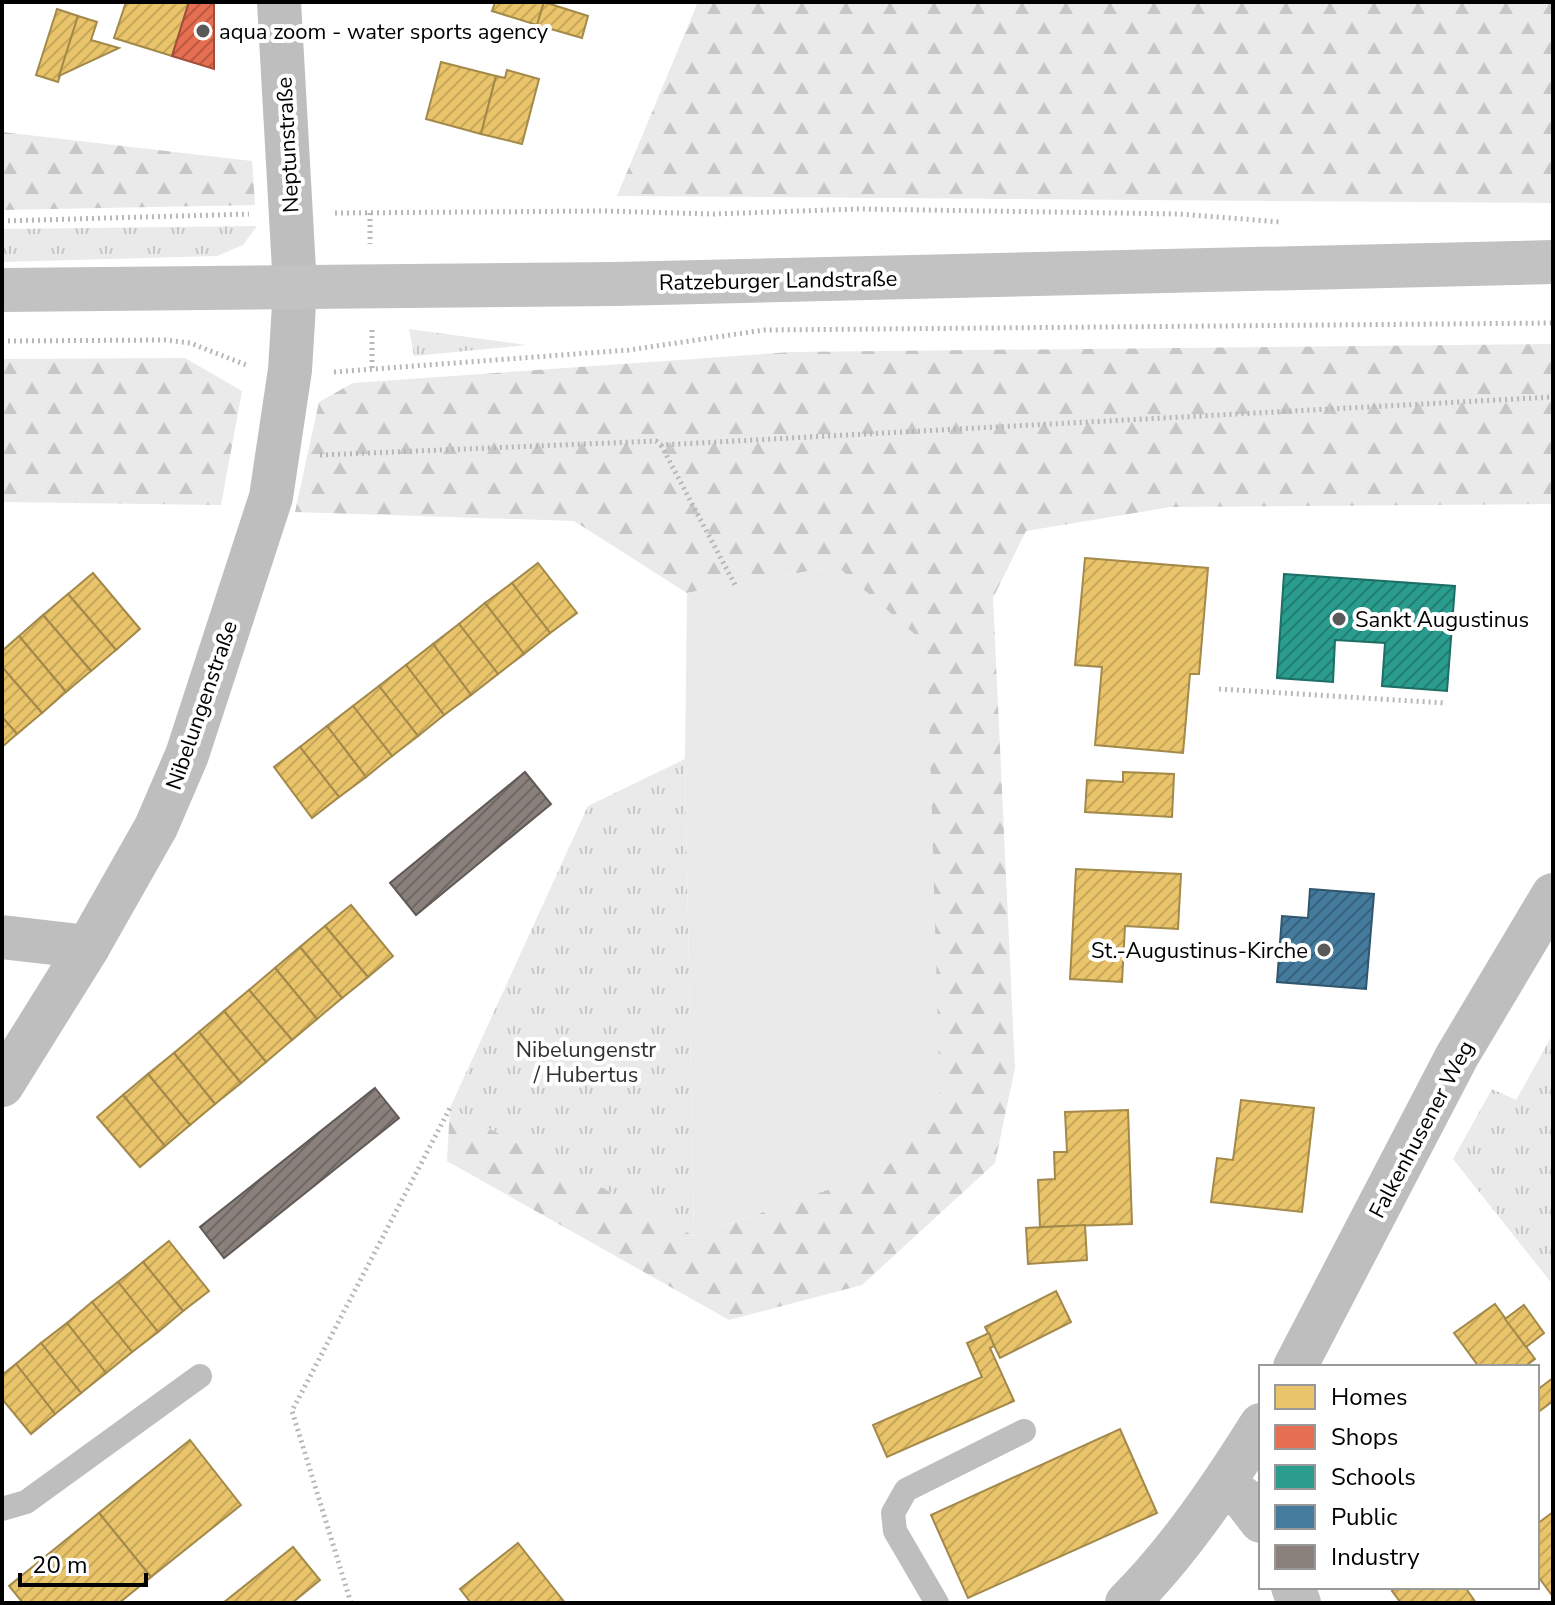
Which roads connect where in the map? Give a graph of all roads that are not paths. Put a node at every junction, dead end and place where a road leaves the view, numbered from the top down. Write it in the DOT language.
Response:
graph roads {
  1 [pos="279,2"];
  2 [pos="1553,262"];
  3 [pos="295,288"];
  4 [pos="2,290"];
  5 [pos="1553,895"];
  6 [pos="2,937"];
  7 [pos="88,947"];
  8 [pos="2,1085"];
  9 [pos="1296,1365"];
  10 [pos="200,1376"];
  11 [pos="1259,1428"];
  12 [pos="1024,1431"];
  13 [pos="1223,1484"];
  14 [pos="2,1509"];
  15 [pos="1259,1518"];
  16 [pos="937,1603"];
  17 [pos="1127,1603"];
  1 -- 3 [label="street, Neptunstraße"];
  2 -- 3 [label="main road, Ratzeburger Landstraße"];
  3 -- 4 [label="main road, Ratzeburger Landstraße"];
  3 -- 7 [label="street, Nibelungenstraße"];
  5 -- 9 [label="street, Falkenhusener Weg"];
  6 -- 7 [label="street"];
  7 -- 8 [label="street, Nibelungenstraße"];
  10 -- 14 [label="lane"];
  11 -- 13 [label="street"];
  12 -- 16 [label="lane"];
  13 -- 15 [label="street"];
  13 -- 17 [label="street"];
}
